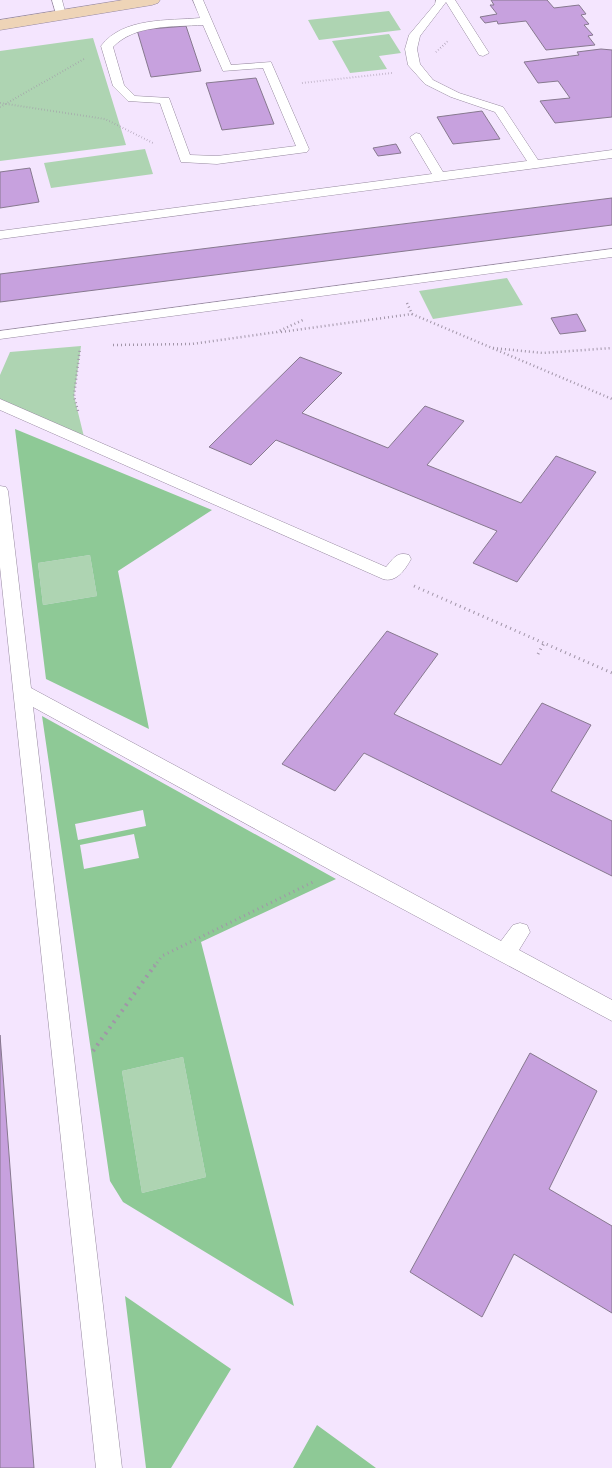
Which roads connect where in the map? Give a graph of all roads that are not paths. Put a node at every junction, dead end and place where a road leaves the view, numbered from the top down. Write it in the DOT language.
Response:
graph roads {
  1 [pos="152,0"];
  2 [pos="198,0"];
  3 [pos="442,0"];
  4 [pos="450,0"];
  5 [pos="59,7"];
  6 [pos="207,21"];
  7 [pos="1,24"];
  8 [pos="483,53"];
  9 [pos="416,137"];
  10 [pos="612,154"];
  11 [pos="535,164"];
  12 [pos="440,177"];
  13 [pos="0,235"];
  14 [pos="612,254"];
  15 [pos="0,335"];
  16 [pos="0,404"];
  17 [pos="0,491"];
  18 [pos="403,559"];
  19 [pos="22,692"];
  20 [pos="520,932"];
  21 [pos="504,953"];
  22 [pos="612,1011"];
  23 [pos="109,1468"];
  1 -- 5 [label="main road"];
  2 -- 6 [label="lane"];
  3 -- 11 [label="lane"];
  4 -- 8 [label="lane"];
  5 -- 7 [label="main road"];
  6 -- 6 [label="lane"];
  9 -- 12 [label="lane"];
  10 -- 11 [label="lane"];
  11 -- 12 [label="lane"];
  12 -- 13 [label="lane"];
  14 -- 15 [label="lane"];
  16 -- 18 [label="lane"];
  17 -- 19 [label="lane"];
  19 -- 21 [label="lane"];
  19 -- 23 [label="lane"];
  20 -- 21 [label="lane"];
  21 -- 22 [label="lane"];
}
